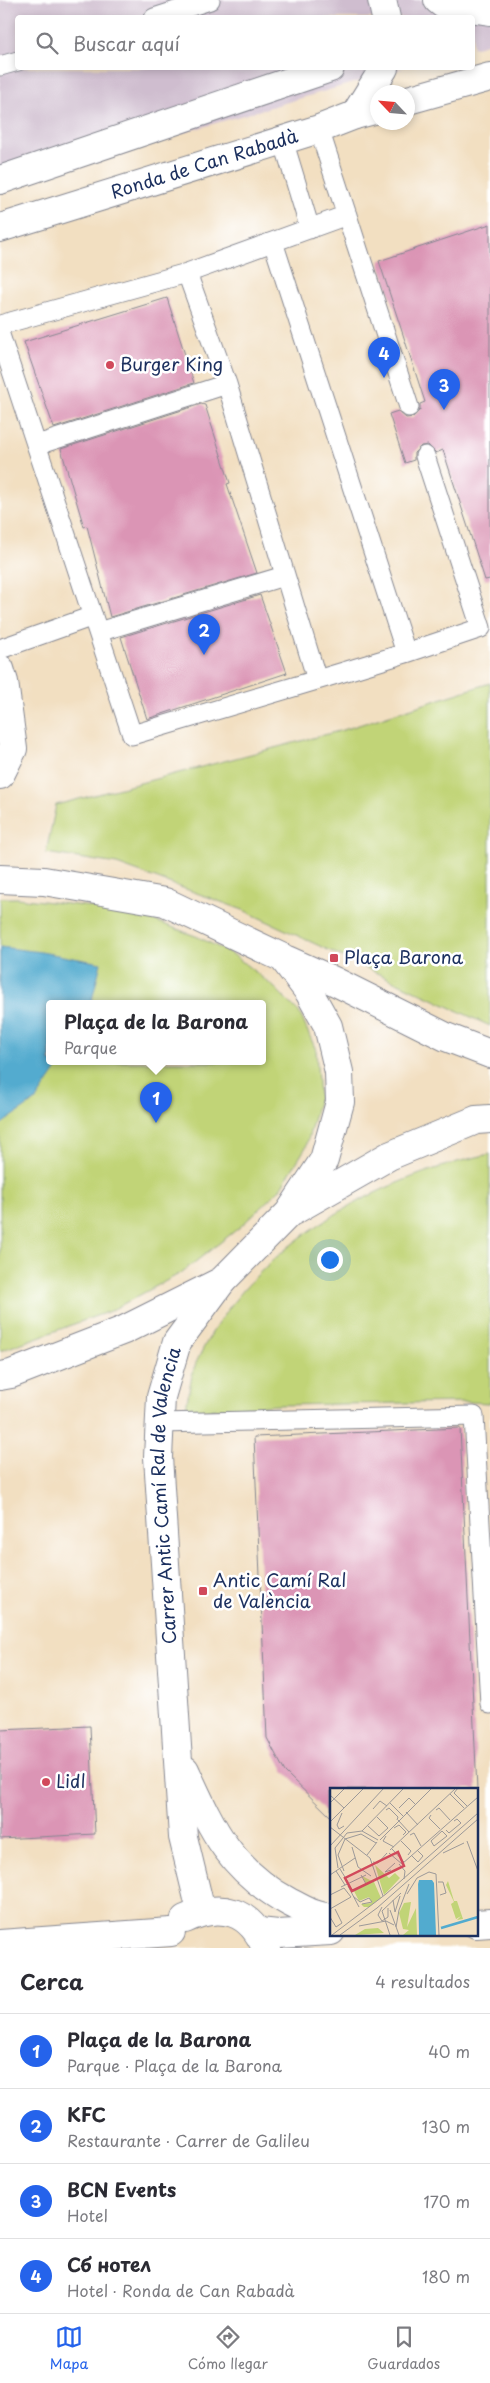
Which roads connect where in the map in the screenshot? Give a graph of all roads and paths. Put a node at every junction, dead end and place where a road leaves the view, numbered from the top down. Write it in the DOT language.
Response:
graph roads {
  1 [pos="210,0"];
  2 [pos="382,0"];
  3 [pos="438,0"];
  4 [pos="490,11"];
  5 [pos="163,15"];
  6 [pos="385,15"];
  7 [pos="490,18"];
  8 [pos="475,22"];
  9 [pos="15,62"];
  10 [pos="0,66"];
  11 [pos="324,70"];
  12 [pos="383,70"];
  13 [pos="490,77"];
  14 [pos="415,98"];
  15 [pos="366,112"];
  16 [pos="320,129"];
  17 [pos="283,140"];
  18 [pos="0,180"];
  19 [pos="347,215"];
  20 [pos="0,228"];
  21 [pos="310,229"];
  22 [pos="273,242"];
  23 [pos="187,273"];
  24 [pos="0,325"];
  25 [pos="0,335"];
  26 [pos="227,384"];
  27 [pos="409,407"];
  28 [pos="37,445"];
  29 [pos="425,456"];
  30 [pos="284,576"];
  31 [pos="96,624"];
  32 [pos="0,649"];
  33 [pos="406,653"];
  34 [pos="0,668"];
  35 [pos="317,680"];
  36 [pos="0,775"];
  37 [pos="0,879"];
  38 [pos="283,958"];
  39 [pos="490,1054"];
  40 [pos="490,1119"];
  41 [pos="289,1213"];
  42 [pos="222,1281"];
  43 [pos="0,1376"];
  44 [pos="160,1423"];
  45 [pos="490,1704"];
  46 [pos="179,1757"];
  47 [pos="201,1911"];
  48 [pos="330,1918"];
  49 [pos="330,1931"];
  50 [pos="168,1940"];
  51 [pos="262,1940"];
  52 [pos="0,1944"];
  1 -- 5 [label="lane"];
  2 -- 6 [label="main road"];
  3 -- 4 [label="main road"];
  7 -- 8 [label="main road"];
  9 -- 10 [label="lane"];
  11 -- 18 [label="main road"];
  12 -- 15 [label="main road, Ronda de Can Rabadà"];
  13 -- 14 [label="main road"];
  15 -- 16 [label="main road, Ronda de Can Rabadà"];
  16 -- 17 [label="main road, Ronda de Can Rabadà"];
  16 -- 19 [label="lane"];
  17 -- 20 [label="main road, Ronda de Can Rabadà"];
  17 -- 21 [label="lane"];
  19 -- 21 [label="lane"];
  19 -- 27 [label="lane"];
  21 -- 22 [label="lane"];
  22 -- 23 [label="lane"];
  22 -- 33 [label="lane"];
  23 -- 24 [label="lane"];
  23 -- 26 [label="lane"];
  25 -- 28 [label="lane"];
  26 -- 28 [label="lane"];
  26 -- 30 [label="lane"];
  28 -- 31 [label="lane"];
  29 -- 33 [label="lane"];
  30 -- 31 [label="lane"];
  30 -- 35 [label="lane"];
  31 -- 32 [label="lane"];
  31 -- 35 [label="lane"];
  33 -- 35 [label="lane"];
  34 -- 36 [label="main road"];
  37 -- 38 [label="main road"];
  38 -- 39 [label="main road"];
  38 -- 41 [label="main road"];
  40 -- 41 [label="main road"];
  41 -- 42 [label="main road"];
  42 -- 43 [label="main road"];
  42 -- 44 [label="main road, Carrer Antic Camí Ral de Valencia"];
  44 -- 45 [label="lane"];
  44 -- 46 [label="main road, Carrer Antic Camí Ral de Valencia"];
  46 -- 47 [label="main road, Carrer Antic Camí Ral de Valencia"];
  46 -- 48 [label="main road, Carrer Antic Camí Ral de Valencia"];
  47 -- 50 [label="main road"];
  47 -- 51 [label="main road"];
  49 -- 51 [label="main road"];
  50 -- 52 [label="main road"];
}
